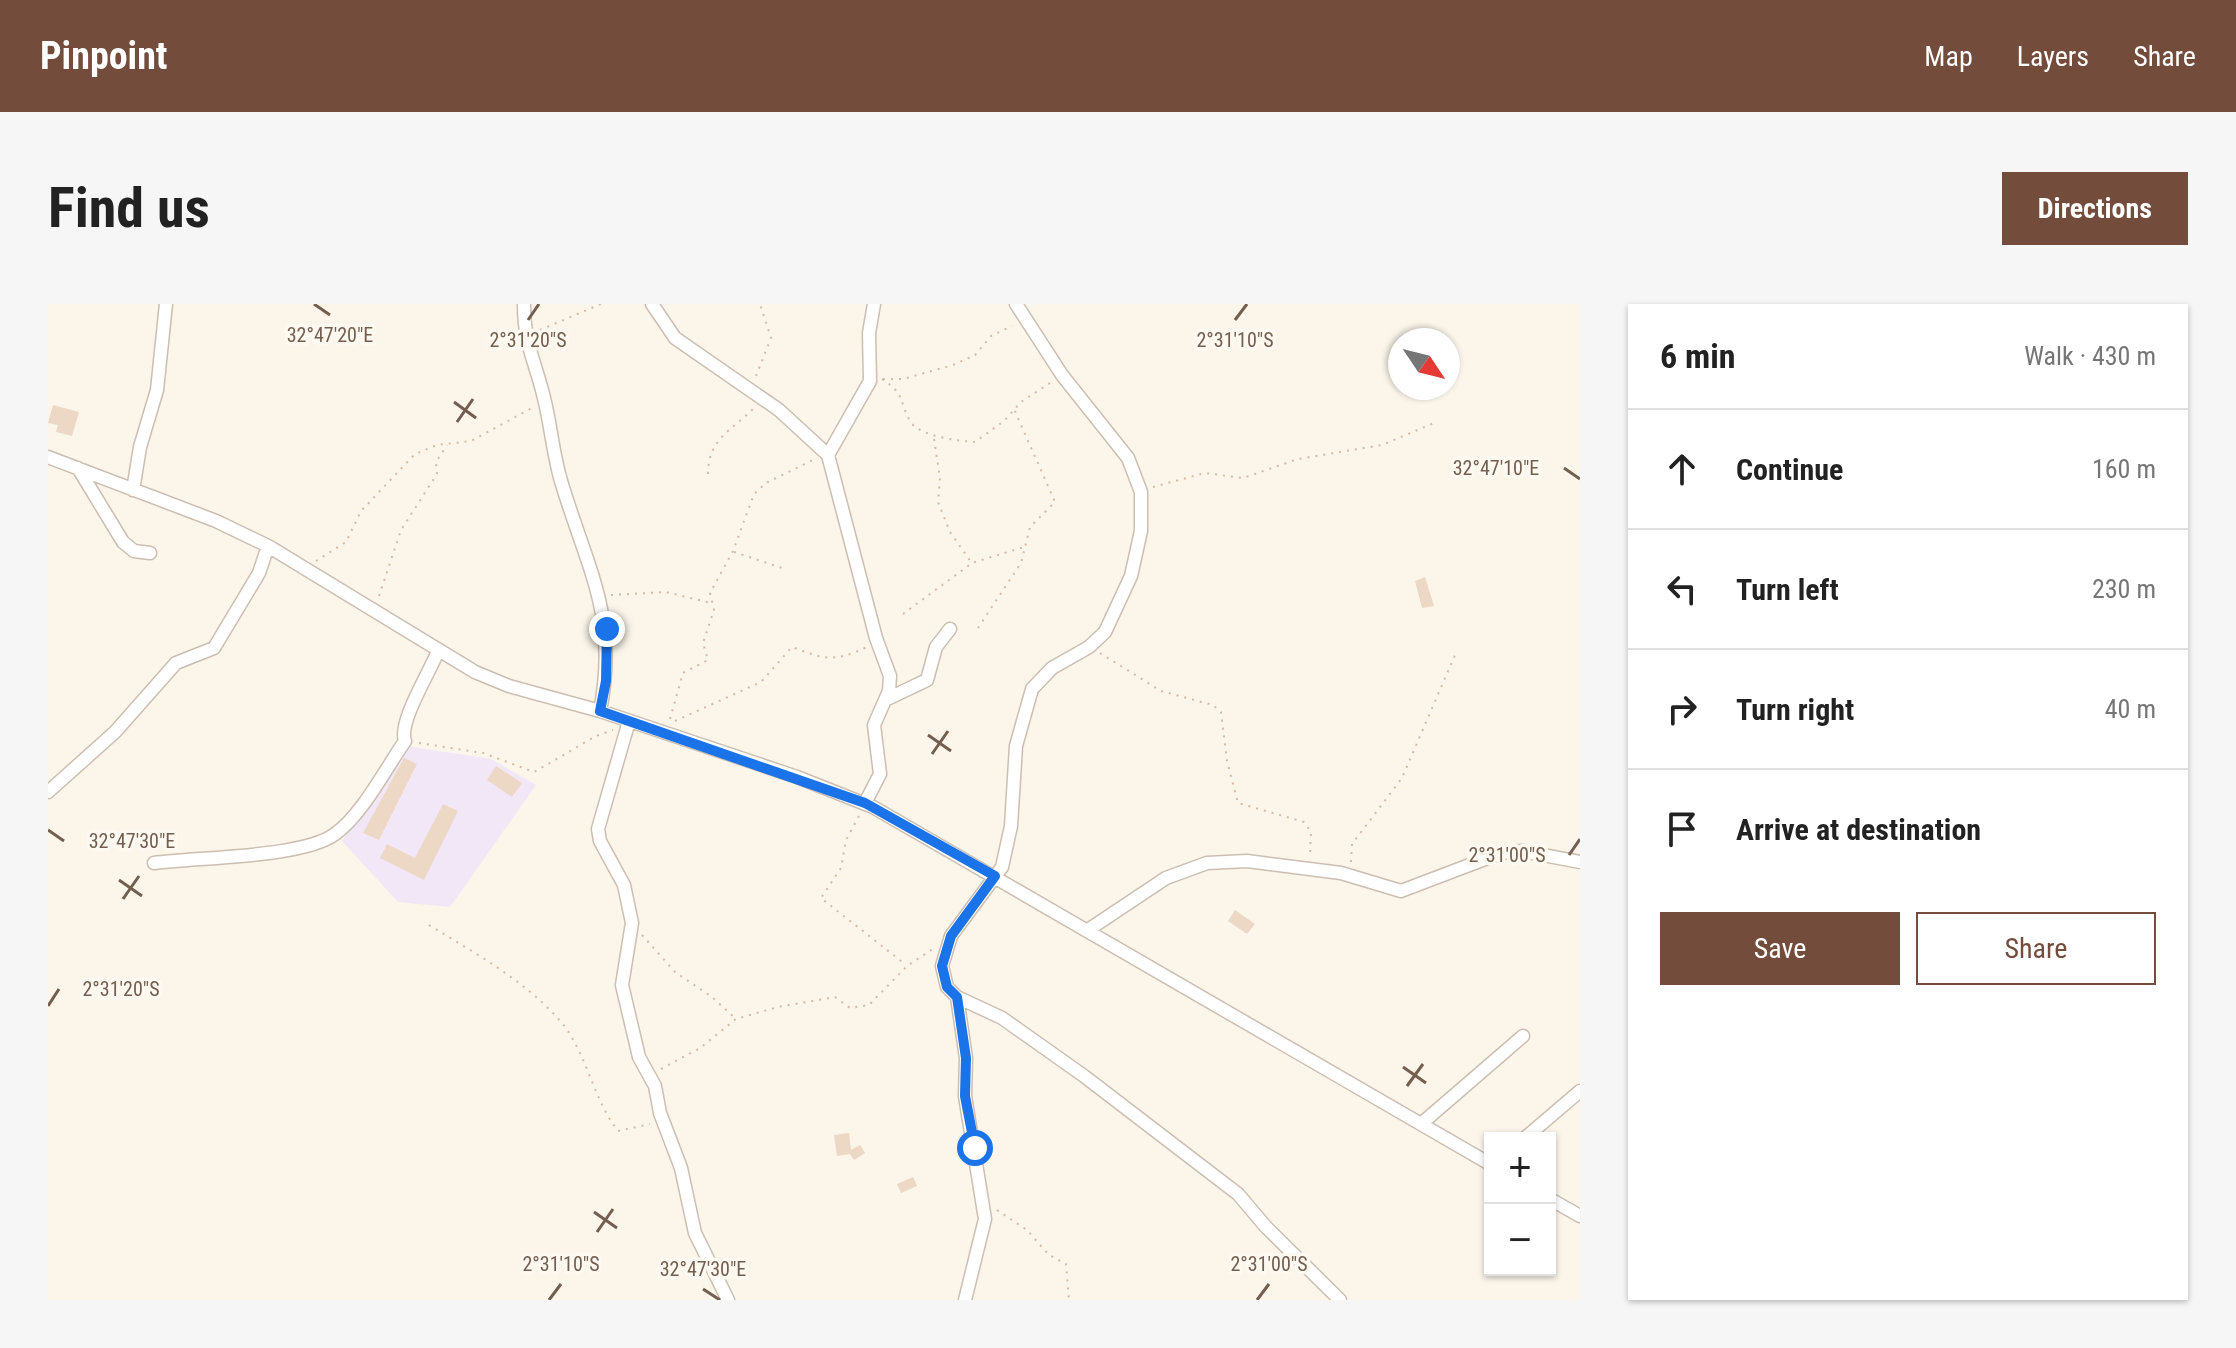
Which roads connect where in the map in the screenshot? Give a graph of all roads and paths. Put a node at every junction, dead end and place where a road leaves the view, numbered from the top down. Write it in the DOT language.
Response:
graph roads {
  1 [pos="166,304"];
  2 [pos="524,304"];
  3 [pos="581,304"];
  4 [pos="601,304"];
  5 [pos="652,304"];
  6 [pos="760,304"];
  7 [pos="874,304"];
  8 [pos="1016,304"];
  9 [pos="585,312"];
  10 [pos="1026,320"];
  11 [pos="524,336"];
  12 [pos="1062,375"];
  13 [pos="542,389"];
  14 [pos="759,396"];
  15 [pos="1014,409"];
  16 [pos="1434,423"];
  17 [pos="933,437"];
  18 [pos="448,444"];
  19 [pos="828,455"];
  20 [pos="48,457"];
  21 [pos="77,467"];
  22 [pos="708,474"];
  23 [pos="133,490"];
  24 [pos="1141,492"];
  25 [pos="268,546"];
  26 [pos="1026,546"];
  27 [pos="733,551"];
  28 [pos="150,553"];
  29 [pos="972,563"];
  30 [pos="303,567"];
  31 [pos="785,569"];
  32 [pos="600,596"];
  33 [pos="712,603"];
  34 [pos="369,610"];
  35 [pos="903,614"];
  36 [pos="978,628"];
  37 [pos="950,629"];
  38 [pos="878,642"];
  39 [pos="1089,647"];
  40 [pos="438,651"];
  41 [pos="1455,655"];
  42 [pos="885,700"];
  43 [pos="600,711"];
  44 [pos="629,724"];
  45 [pos="405,741"];
  46 [pos="48,792"];
  47 [pos="865,803"];
  48 [pos="1580,862"];
  49 [pos="154,863"];
  50 [pos="1307,868"];
  51 [pos="1353,875"];
  52 [pos="995,876"];
  53 [pos="429,925"];
  54 [pos="633,926"];
  55 [pos="1088,930"];
  56 [pos="951,936"];
  57 [pos="907,966"];
  58 [pos="957,997"];
  59 [pos="736,1019"];
  60 [pos="1523,1036"];
  61 [pos="650,1075"];
  62 [pos="1580,1091"];
  63 [pos="662,1119"];
  64 [pos="1421,1124"];
  65 [pos="1532,1132"];
  66 [pos="1484,1159"];
  67 [pos="982,1197"];
  68 [pos="1556,1202"];
  69 [pos="1580,1216"];
  70 [pos="728,1300"];
  71 [pos="965,1300"];
  72 [pos="1069,1300"];
  73 [pos="1340,1300"];
  1 -- 23 [label="street"];
  2 -- 11 [label="street"];
  3 -- 9 [label="path"];
  4 -- 9 [label="path"];
  5 -- 14 [label="street"];
  6 -- 14 [label="path"];
  7 -- 19 [label="street"];
  8 -- 10 [label="street"];
  9 -- 11 [label="path"];
  10 -- 12 [label="street"];
  10 -- 17 [label="path"];
  11 -- 13 [label="street"];
  12 -- 15 [label="path"];
  12 -- 24 [label="street"];
  13 -- 18 [label="path"];
  13 -- 32 [label="street"];
  14 -- 19 [label="street"];
  14 -- 22 [label="path"];
  15 -- 17 [label="path"];
  15 -- 26 [label="path"];
  16 -- 24 [label="path"];
  17 -- 29 [label="path"];
  18 -- 30 [label="path"];
  18 -- 34 [label="path"];
  19 -- 27 [label="path"];
  19 -- 38 [label="street"];
  20 -- 21 [label="street"];
  21 -- 23 [label="street"];
  21 -- 28 [label="street"];
  23 -- 25 [label="street"];
  24 -- 39 [label="street"];
  25 -- 30 [label="street"];
  25 -- 46 [label="street"];
  26 -- 29 [label="path"];
  26 -- 36 [label="path"];
  27 -- 31 [label="path"];
  27 -- 33 [label="path"];
  29 -- 35 [label="path"];
  30 -- 34 [label="street"];
  32 -- 33 [label="path"];
  32 -- 43 [label="street"];
  33 -- 38 [label="path"];
  34 -- 40 [label="street"];
  37 -- 42 [label="street"];
  38 -- 42 [label="street"];
  39 -- 50 [label="path"];
  39 -- 52 [label="street"];
  40 -- 43 [label="street"];
  40 -- 45 [label="street"];
  41 -- 51 [label="path"];
  42 -- 47 [label="street"];
  43 -- 44 [label="street"];
  44 -- 45 [label="path"];
  44 -- 47 [label="street"];
  44 -- 54 [label="street"];
  45 -- 49 [label="street"];
  47 -- 52 [label="street"];
  47 -- 57 [label="path"];
  48 -- 51 [label="street"];
  50 -- 51 [label="street"];
  50 -- 55 [label="street"];
  52 -- 55 [label="street"];
  52 -- 56 [label="street"];
  53 -- 63 [label="path"];
  54 -- 59 [label="path"];
  54 -- 61 [label="street"];
  55 -- 64 [label="street"];
  56 -- 57 [label="path"];
  56 -- 58 [label="street"];
  57 -- 59 [label="path"];
  58 -- 67 [label="street"];
  58 -- 73 [label="street"];
  59 -- 61 [label="path"];
  60 -- 64 [label="street"];
  61 -- 63 [label="street"];
  62 -- 65 [label="street"];
  63 -- 70 [label="street"];
  64 -- 66 [label="street"];
  67 -- 71 [label="street"];
  67 -- 72 [label="path"];
  68 -- 69 [label="street"];
}
